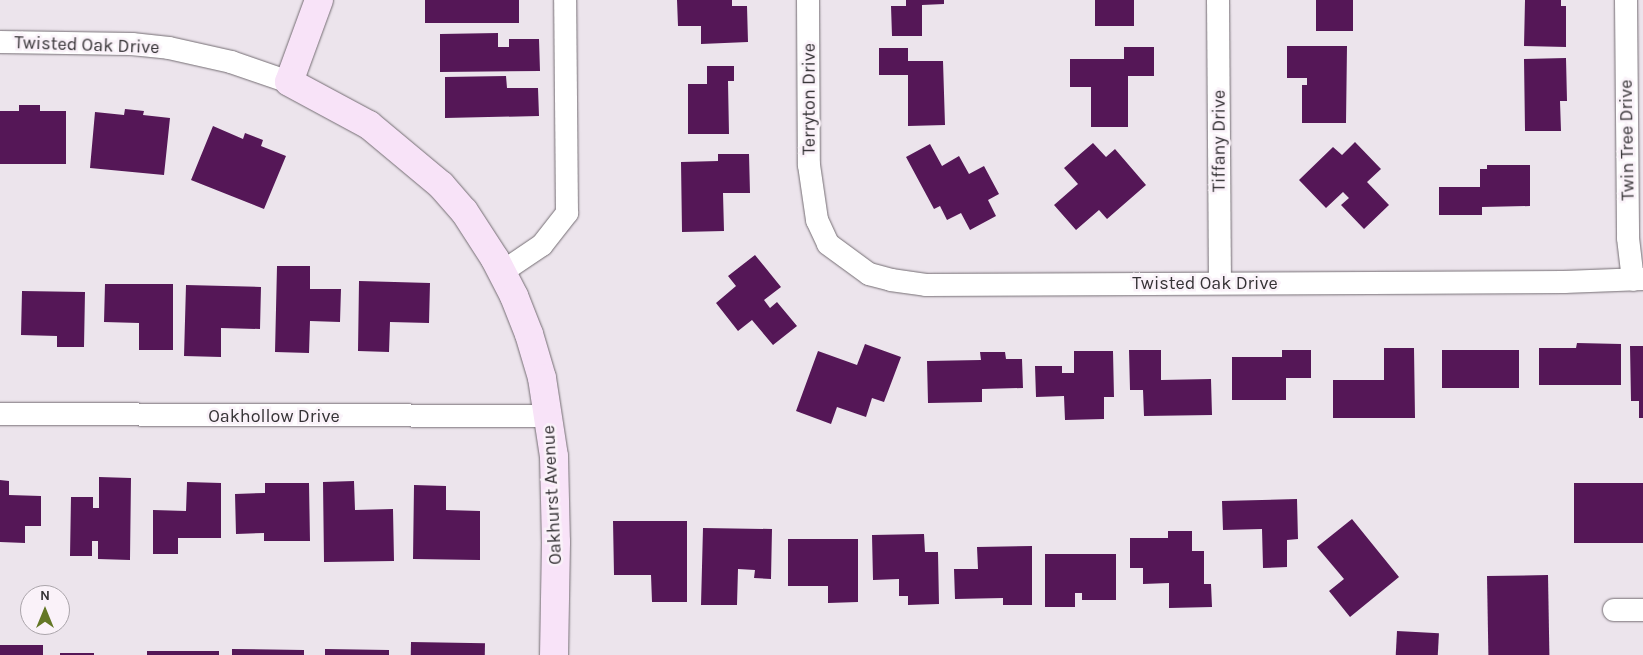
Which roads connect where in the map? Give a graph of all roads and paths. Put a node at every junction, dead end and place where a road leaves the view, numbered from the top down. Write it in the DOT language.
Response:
graph roads {
  1 [pos="319,0"];
  2 [pos="565,0"];
  3 [pos="808,0"];
  4 [pos="1218,0"];
  5 [pos="1626,0"];
  6 [pos="0,42"];
  7 [pos="289,82"];
  8 [pos="813,197"];
  9 [pos="502,272"];
  10 [pos="1638,279"];
  11 [pos="1220,282"];
  12 [pos="0,414"];
  13 [pos="548,416"];
  14 [pos="1614,610"];
  15 [pos="1643,610"];
  16 [pos="554,655"];
  1 -- 7 [label="street"];
  2 -- 9 [label="street"];
  3 -- 8 [label="street, Terryton Drive"];
  4 -- 11 [label="street, Tiffany Drive"];
  5 -- 10 [label="street, Twin Tree Drive"];
  6 -- 7 [label="street, Twisted Oak Drive"];
  7 -- 9 [label="street, Oakhurst Avenue"];
  8 -- 11 [label="street, Twisted Oak Drive"];
  9 -- 13 [label="street, Oakhurst Avenue"];
  10 -- 11 [label="street, Twisted Oak Drive"];
  12 -- 13 [label="street, Oakhollow Drive"];
  13 -- 16 [label="street, Oakhurst Avenue"];
  14 -- 15 [label="street"];
}
